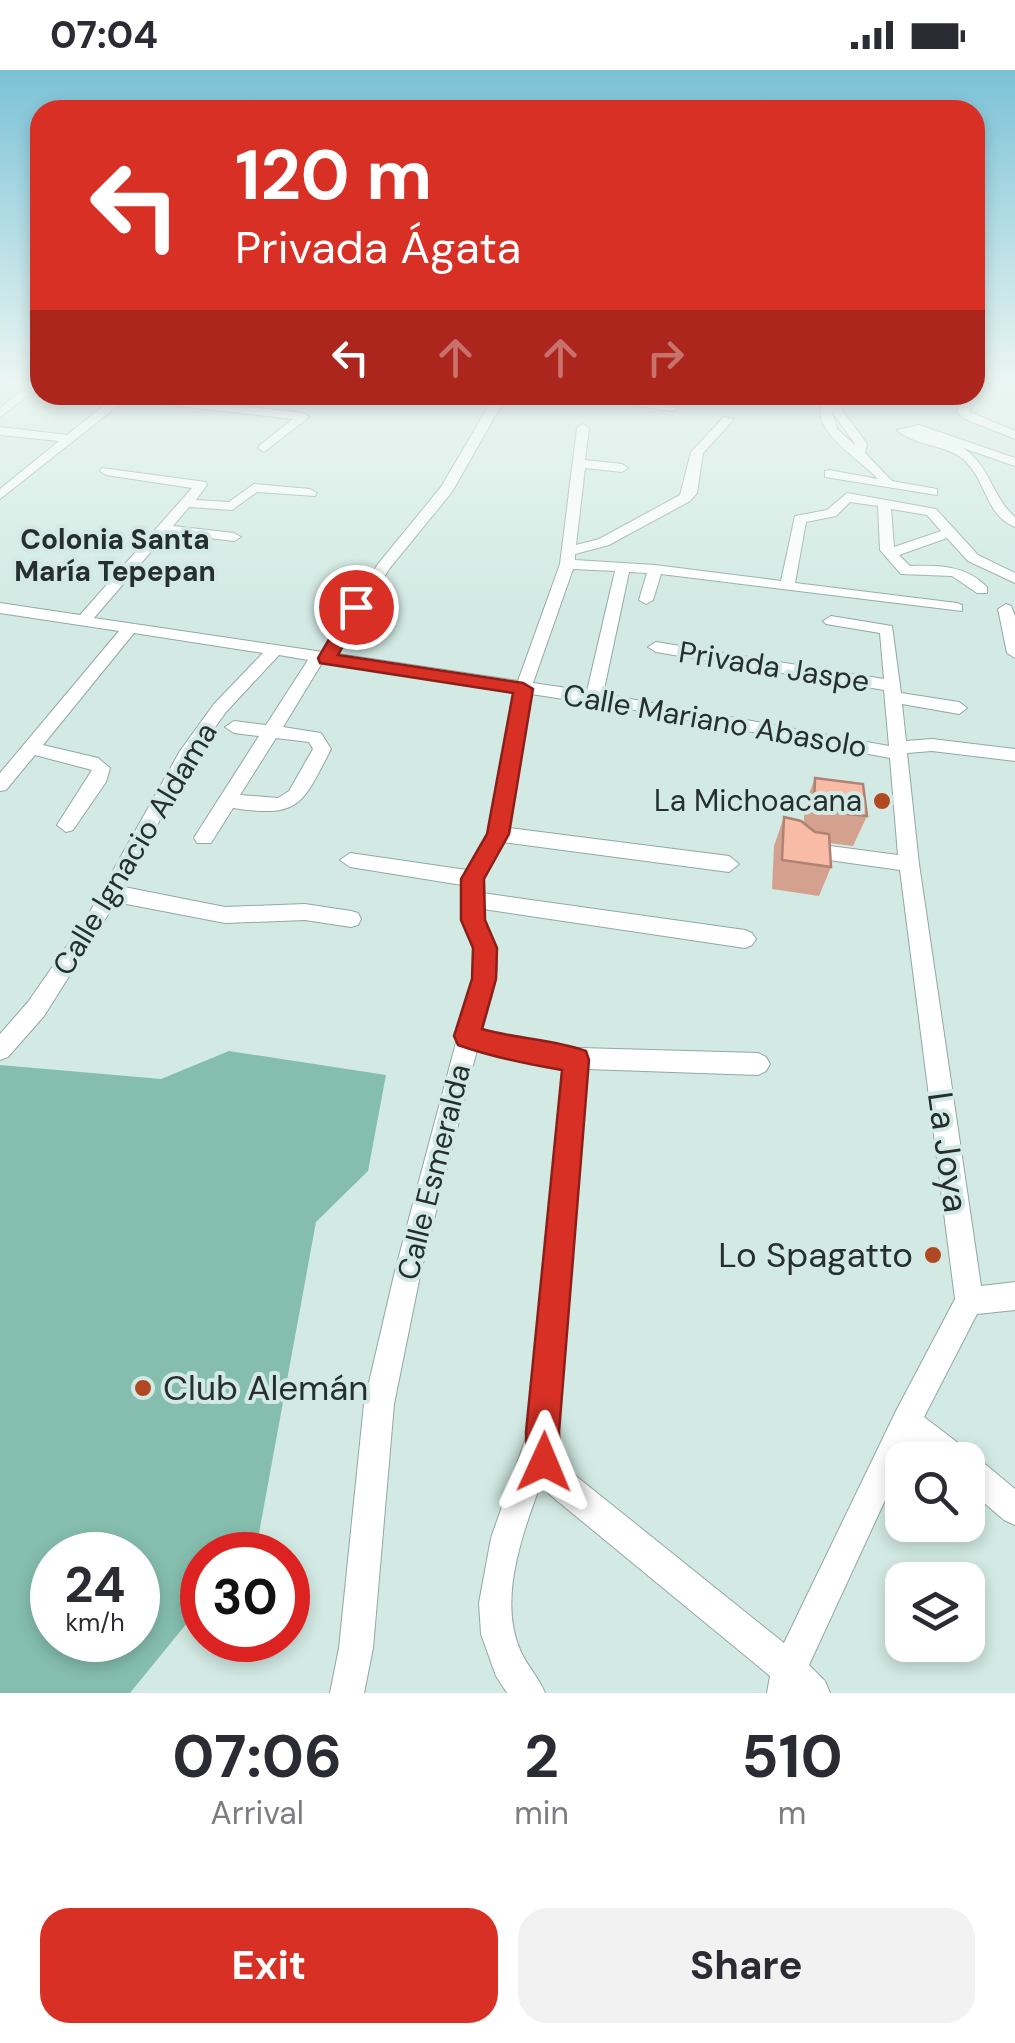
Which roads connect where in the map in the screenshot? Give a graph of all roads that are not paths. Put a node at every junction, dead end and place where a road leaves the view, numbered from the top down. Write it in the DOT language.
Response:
graph roads {
  1 [pos="47,458"];
  2 [pos="465,458"];
  3 [pos="579,458"];
  4 [pos="696,458"];
  5 [pos="866,458"];
  6 [pos="968,458"];
  7 [pos="578,463"];
  8 [pos="622,468"];
  9 [pos="106,471"];
  10 [pos="829,474"];
  11 [pos="888,484"];
  12 [pos="932,492"];
  13 [pos="310,494"];
  14 [pos="0,495"];
  15 [pos="186,503"];
  16 [pos="884,504"];
  17 [pos="1015,523"];
  18 [pos="164,528"];
  19 [pos="947,533"];
  20 [pos="234,537"];
  21 [pos="890,552"];
  22 [pos="568,558"];
  23 [pos="623,566"];
  24 [pos="655,569"];
  25 [pos="1015,579"];
  26 [pos="787,586"];
  27 [pos="982,590"];
  28 [pos="646,600"];
  29 [pos="0,608"];
  30 [pos="957,608"];
  31 [pos="1006,609"];
  32 [pos="82,622"];
  33 [pos="831,622"];
  34 [pos="129,629"];
  35 [pos="656,647"];
  36 [pos="274,651"];
  37 [pos="1015,653"];
  38 [pos="322,658"];
  39 [pos="523,689"];
  40 [pos="894,692"];
  41 [pos="594,698"];
  42 [pos="959,708"];
  43 [pos="234,727"];
  44 [pos="270,730"];
  45 [pos="30,748"];
  46 [pos="900,751"];
  47 [pos="1015,755"];
  48 [pos="0,785"];
  49 [pos="226,800"];
  50 [pos="66,825"];
  51 [pos="498,834"];
  52 [pos="204,838"];
  53 [pos="804,850"];
  54 [pos="350,860"];
  55 [pos="729,864"];
  56 [pos="909,864"];
  57 [pos="473,889"];
  58 [pos="112,893"];
  59 [pos="351,920"];
  60 [pos="745,939"];
  61 [pos="467,1036"];
  62 [pos="0,1050"];
  63 [pos="576,1060"];
  64 [pos="758,1064"];
  65 [pos="1015,1296"];
  66 [pos="969,1301"];
  67 [pos="906,1421"];
  68 [pos="542,1432"];
  69 [pos="932,1442"];
  70 [pos="985,1484"];
  71 [pos="1015,1509"];
  72 [pos="787,1681"];
  73 [pos="347,1693"];
  74 [pos="528,1693"];
  75 [pos="813,1693"];
  1 -- 14 [label="street"];
  2 -- 38 [label="street"];
  3 -- 7 [label="street"];
  4 -- 22 [label="street"];
  5 -- 11 [label="street"];
  6 -- 17 [label="street"];
  7 -- 8 [label="street"];
  7 -- 22 [label="street"];
  9 -- 15 [label="street"];
  10 -- 11 [label="street"];
  11 -- 12 [label="street"];
  13 -- 15 [label="street"];
  15 -- 18 [label="street"];
  16 -- 19 [label="street"];
  16 -- 21 [label="street"];
  16 -- 26 [label="street"];
  18 -- 20 [label="street"];
  18 -- 32 [label="street"];
  19 -- 21 [label="street"];
  19 -- 25 [label="street"];
  21 -- 27 [label="street"];
  22 -- 23 [label="street"];
  22 -- 39 [label="street"];
  23 -- 24 [label="street"];
  23 -- 41 [label="street"];
  24 -- 26 [label="street"];
  24 -- 28 [label="street"];
  26 -- 30 [label="street"];
  29 -- 32 [label="street, Calle Mariano Abasolo"];
  31 -- 37 [label="street"];
  32 -- 34 [label="street, Calle Mariano Abasolo"];
  33 -- 40 [label="street, La Joya"];
  34 -- 36 [label="street, Calle Mariano Abasolo"];
  34 -- 45 [label="street"];
  35 -- 40 [label="street, Privada Jaspe"];
  36 -- 38 [label="street, Calle Mariano Abasolo"];
  36 -- 58 [label="street, Calle Ignacio Aldama"];
  38 -- 39 [label="street, Calle Mariano Abasolo"];
  38 -- 44 [label="street"];
  39 -- 41 [label="street, Calle Mariano Abasolo"];
  39 -- 51 [label="street"];
  40 -- 42 [label="street, Privada Jaspe"];
  40 -- 46 [label="street, La Joya"];
  41 -- 46 [label="street, Calle Mariano Abasolo"];
  43 -- 44 [label="street"];
  44 -- 49 [label="street"];
  44 -- 49 [label="street"];
  45 -- 48 [label="street"];
  45 -- 50 [label="street"];
  46 -- 47 [label="street, Calle Mariano Abasolo"];
  46 -- 56 [label="street, La Joya"];
  49 -- 52 [label="street"];
  51 -- 55 [label="street"];
  51 -- 57 [label="street"];
  53 -- 56 [label="street"];
  54 -- 57 [label="street"];
  56 -- 66 [label="street, La Joya"];
  57 -- 60 [label="street"];
  57 -- 61 [label="street, Calle Esmeralda"];
  58 -- 59 [label="street"];
  58 -- 62 [label="street, Calle Ignacio Aldama"];
  61 -- 63 [label="street"];
  61 -- 73 [label="street, Calle Esmeralda"];
  63 -- 64 [label="street"];
  63 -- 68 [label="street"];
  65 -- 66 [label="street"];
  66 -- 67 [label="street"];
  67 -- 69 [label="street"];
  67 -- 72 [label="street"];
  68 -- 72 [label="street"];
  68 -- 74 [label="street"];
  70 -- 71 [label="street"];
  72 -- 75 [label="street"];
}
